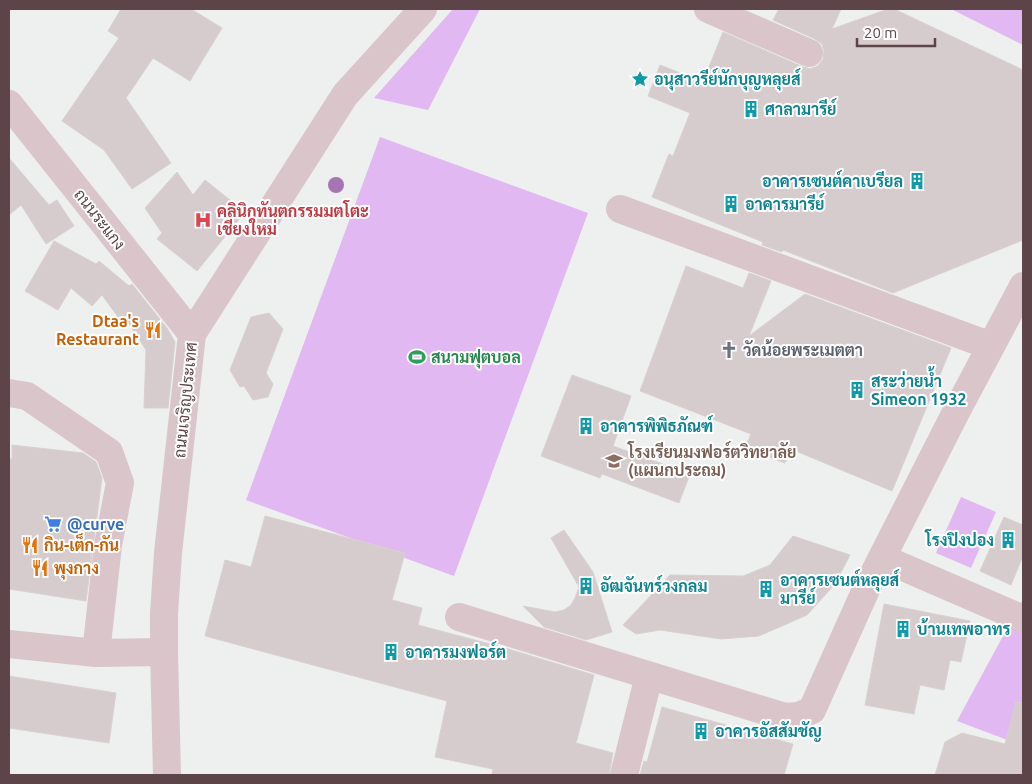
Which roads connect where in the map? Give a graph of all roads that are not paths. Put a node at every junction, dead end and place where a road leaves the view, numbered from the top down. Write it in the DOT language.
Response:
graph roads {
  1 [pos="423,9"];
  2 [pos="708,9"];
  3 [pos="809,53"];
  4 [pos="9,104"];
  5 [pos="620,210"];
  6 [pos="1023,286"];
  7 [pos="192,334"];
  8 [pos="991,346"];
  9 [pos="9,393"];
  10 [pos="882,558"];
  11 [pos="459,617"];
  12 [pos="1023,619"];
  13 [pos="9,644"];
  14 [pos="164,652"];
  15 [pos="96,653"];
  16 [pos="649,676"];
  17 [pos="167,775"];
  18 [pos="624,775"];
  1 -- 7 [label="street, ถนนเจริญประเทศ"];
  2 -- 3 [label="street"];
  4 -- 7 [label="street, ถนนระแกง"];
  5 -- 8 [label="street"];
  6 -- 8 [label="street"];
  7 -- 14 [label="street, ถนนเจริญประเทศ"];
  8 -- 10 [label="street"];
  9 -- 15 [label="street"];
  10 -- 12 [label="street"];
  10 -- 16 [label="street"];
  11 -- 16 [label="street"];
  13 -- 15 [label="street"];
  14 -- 15 [label="street"];
  14 -- 17 [label="street, ถนนเจริญประเทศ"];
  16 -- 18 [label="street"];
}
